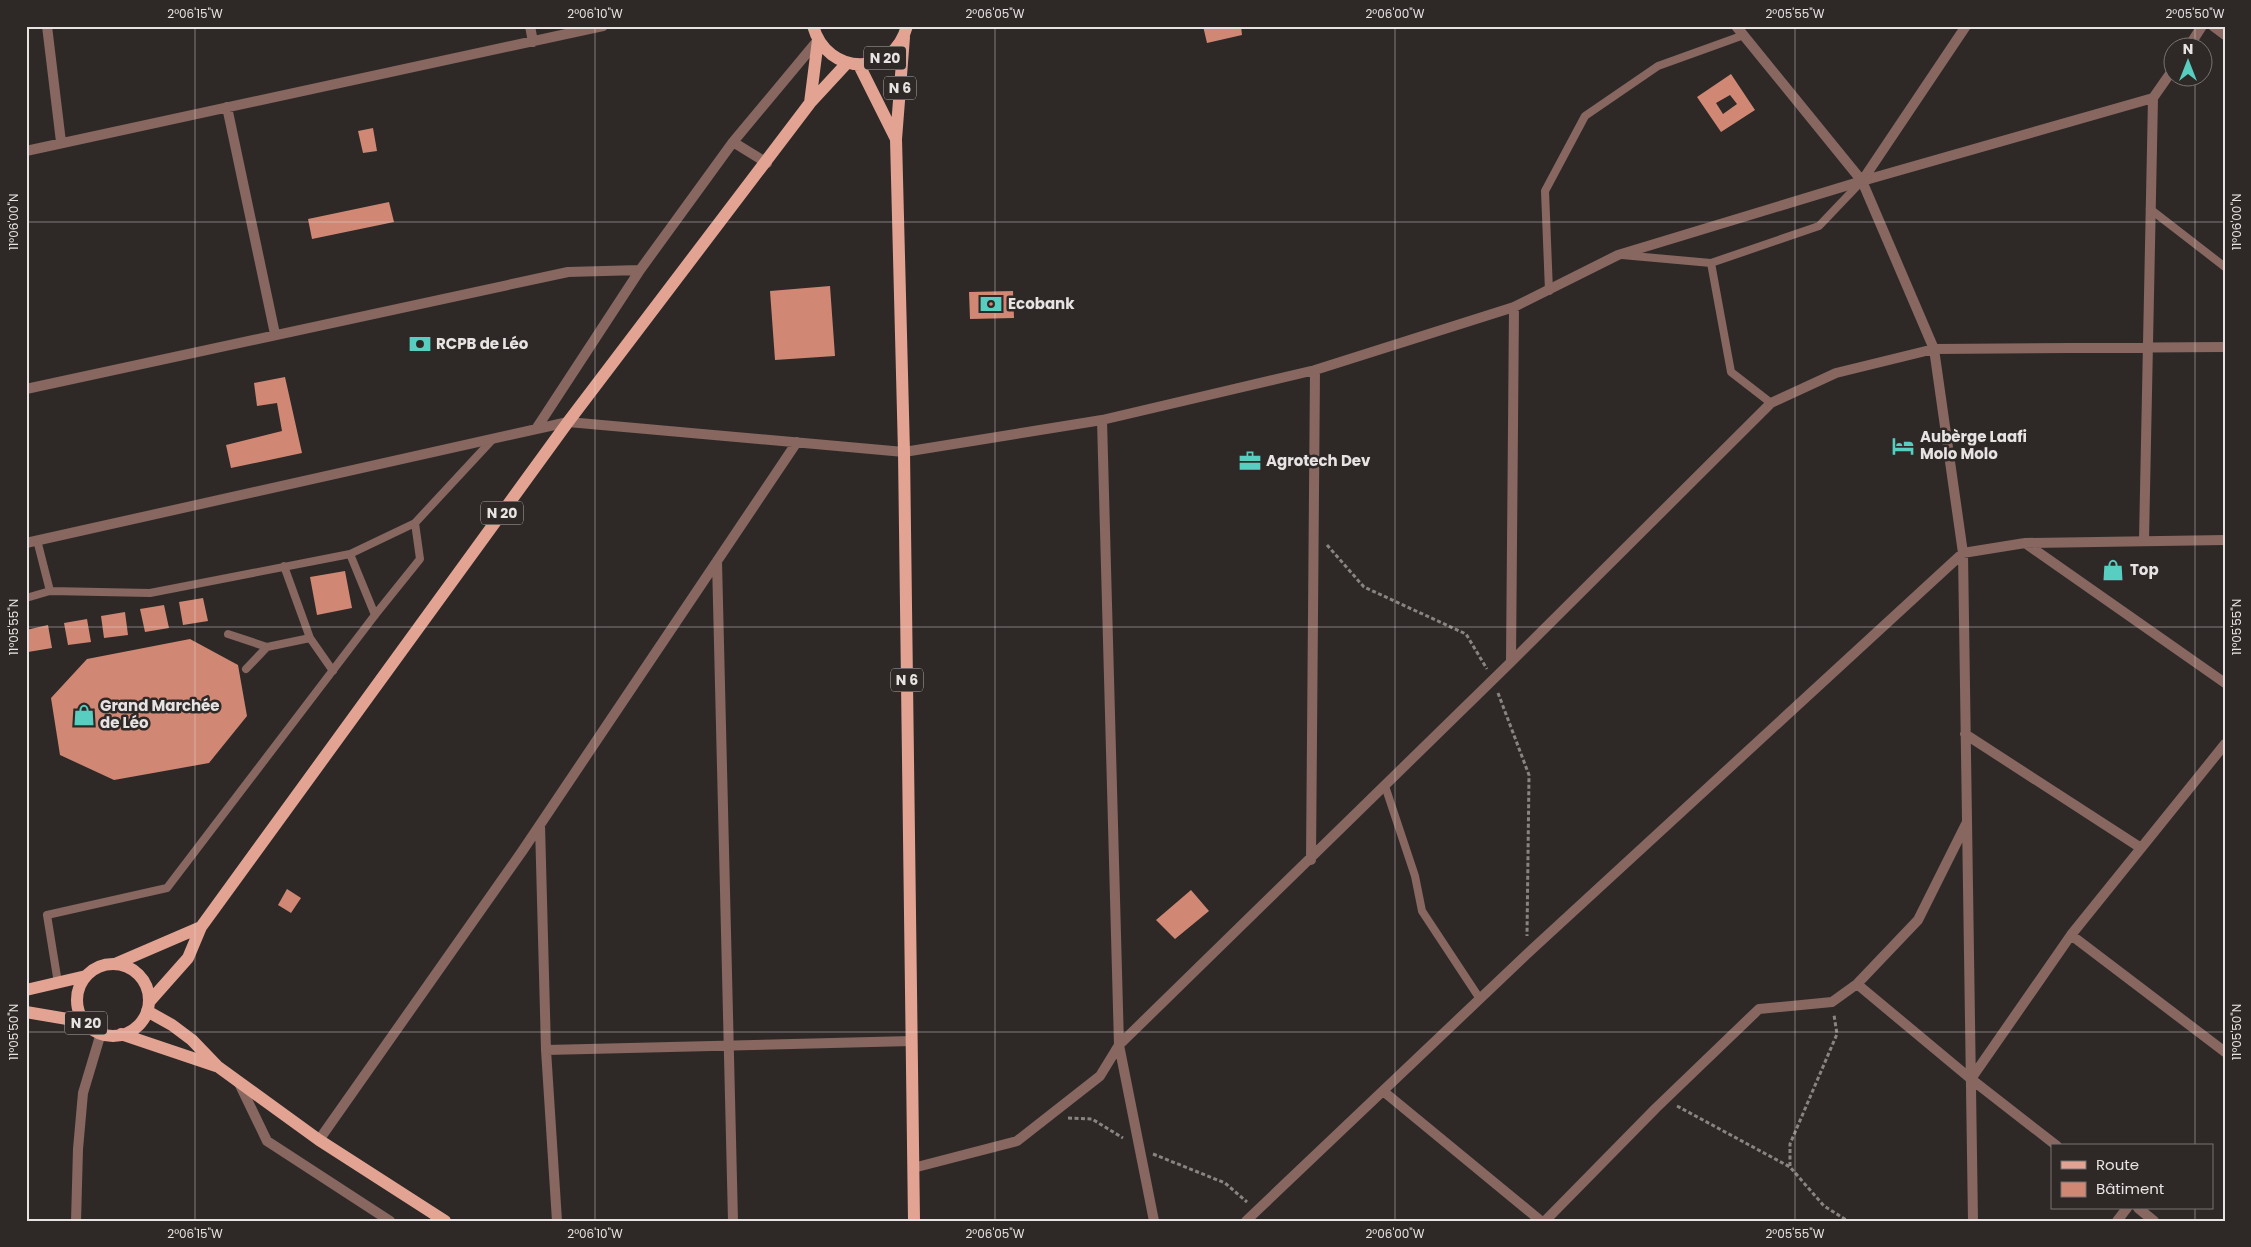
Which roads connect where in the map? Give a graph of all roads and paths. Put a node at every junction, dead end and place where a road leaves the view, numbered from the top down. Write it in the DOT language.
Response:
graph roads {
  1 [pos="46,26"];
  2 [pos="530,26"];
  3 [pos="603,26"];
  4 [pos="1736,26"];
  5 [pos="1966,26"];
  6 [pos="2202,26"];
  7 [pos="2213,26"];
  8 [pos="812,27"];
  9 [pos="905,31"];
  10 [pos="1744,35"];
  11 [pos="2225,35"];
  12 [pos="2194,38"];
  13 [pos="818,40"];
  14 [pos="533,42"];
  15 [pos="853,64"];
  16 [pos="2164,82"];
  17 [pos="2153,98"];
  18 [pos="810,103"];
  19 [pos="226,106"];
  20 [pos="896,140"];
  21 [pos="61,142"];
  22 [pos="733,142"];
  23 [pos="26,151"];
  24 [pos="767,163"];
  25 [pos="1862,181"];
  26 [pos="2150,209"];
  27 [pos="1618,255"];
  28 [pos="1711,263"];
  29 [pos="2225,267"];
  30 [pos="640,270"];
  31 [pos="1549,291"];
  32 [pos="1514,307"];
  33 [pos="275,334"];
  34 [pos="2147,347"];
  35 [pos="2225,347"];
  36 [pos="1934,349"];
  37 [pos="1315,370"];
  38 [pos="26,389"];
  39 [pos="1771,403"];
  40 [pos="1102,420"];
  41 [pos="568,422"];
  42 [pos="536,429"];
  43 [pos="493,439"];
  44 [pos="797,442"];
  45 [pos="904,452"];
  46 [pos="415,523"];
  47 [pos="37,540"];
  48 [pos="2144,540"];
  49 [pos="2225,540"];
  50 [pos="26,543"];
  51 [pos="2025,543"];
  52 [pos="1963,553"];
  53 [pos="350,554"];
  54 [pos="717,561"];
  55 [pos="284,566"];
  56 [pos="50,592"];
  57 [pos="26,598"];
  58 [pos="375,615"];
  59 [pos="228,634"];
  60 [pos="310,638"];
  61 [pos="268,647"];
  62 [pos="1511,662"];
  63 [pos="246,669"];
  64 [pos="332,670"];
  65 [pos="2225,684"];
  66 [pos="1965,734"];
  67 [pos="2225,744"];
  68 [pos="1385,786"];
  69 [pos="1966,823"];
  70 [pos="540,825"];
  71 [pos="2141,848"];
  72 [pos="1311,860"];
  73 [pos="201,927"];
  74 [pos="2071,935"];
  75 [pos="115,964"];
  76 [pos="86,976"];
  77 [pos="58,983"];
  78 [pos="1857,984"];
  79 [pos="26,990"];
  80 [pos="1480,999"];
  81 [pos="1832,1002"];
  82 [pos="148,1007"];
  83 [pos="26,1012"];
  84 [pos="85,1022"];
  85 [pos="101,1033"];
  86 [pos="120,1034"];
  87 [pos="912,1041"];
  88 [pos="729,1045"];
  89 [pos="1119,1045"];
  90 [pos="546,1050"];
  91 [pos="2225,1052"];
  92 [pos="217,1066"];
  93 [pos="1971,1079"];
  94 [pos="238,1082"];
  95 [pos="1383,1091"];
  96 [pos="1656,1108"];
  97 [pos="319,1140"];
  98 [pos="2054,1144"];
  99 [pos="1790,1167"];
  100 [pos="914,1168"];
  101 [pos="2125,1210"];
  102 [pos="2140,1210"];
  103 [pos="76,1221"];
  104 [pos="390,1221"];
  105 [pos="445,1221"];
  106 [pos="557,1221"];
  107 [pos="733,1221"];
  108 [pos="914,1221"];
  109 [pos="1154,1221"];
  110 [pos="1246,1221"];
  111 [pos="1541,1221"];
  112 [pos="1545,1221"];
  113 [pos="1848,1221"];
  114 [pos="1973,1221"];
  115 [pos="2117,1221"];
  116 [pos="2154,1221"];
  1 -- 21 [label="street"];
  2 -- 14 [label="street"];
  3 -- 14 [label="street"];
  4 -- 10 [label="street"];
  5 -- 25 [label="street"];
  6 -- 12 [label="street"];
  7 -- 11 [label="street"];
  8 -- 13 [label="main road, N 20"];
  9 -- 15 [label="main road, N 20"];
  9 -- 20 [label="main road, N 6"];
  10 -- 25 [label="street"];
  10 -- 31 [label="lane"];
  13 -- 15 [label="main road, N 20"];
  13 -- 18 [label="main road, N 20"];
  13 -- 22 [label="street"];
  14 -- 19 [label="street"];
  15 -- 18 [label="main road, N 20"];
  15 -- 20 [label="main road, N 6"];
  16 -- 17 [label="street"];
  17 -- 25 [label="street"];
  17 -- 26 [label="street"];
  18 -- 24 [label="main road, N 20"];
  19 -- 21 [label="street"];
  19 -- 33 [label="street"];
  20 -- 45 [label="main road, N 6"];
  21 -- 23 [label="street"];
  22 -- 24 [label="street"];
  22 -- 30 [label="street"];
  24 -- 41 [label="main road, N 20"];
  25 -- 27 [label="street"];
  25 -- 28 [label="lane"];
  25 -- 36 [label="street"];
  26 -- 29 [label="lane"];
  26 -- 34 [label="street"];
  27 -- 28 [label="lane"];
  27 -- 31 [label="street"];
  28 -- 39 [label="lane"];
  30 -- 33 [label="street"];
  30 -- 42 [label="street"];
  31 -- 32 [label="street"];
  32 -- 37 [label="street"];
  32 -- 62 [label="street"];
  33 -- 38 [label="street"];
  34 -- 35 [label="street"];
  34 -- 36 [label="street"];
  34 -- 48 [label="street"];
  36 -- 39 [label="street"];
  36 -- 52 [label="street"];
  37 -- 40 [label="street"];
  37 -- 72 [label="street"];
  39 -- 62 [label="street"];
  40 -- 45 [label="street"];
  40 -- 89 [label="street"];
  41 -- 42 [label="street"];
  41 -- 44 [label="street"];
  41 -- 73 [label="main road, N 20"];
  42 -- 43 [label="street"];
  43 -- 46 [label="lane"];
  43 -- 47 [label="street"];
  44 -- 45 [label="street"];
  44 -- 54 [label="street"];
  45 -- 87 [label="main road, N 6"];
  46 -- 53 [label="lane"];
  46 -- 58 [label="lane"];
  47 -- 50 [label="street"];
  47 -- 56 [label="lane"];
  48 -- 49 [label="street"];
  48 -- 51 [label="street"];
  51 -- 52 [label="street"];
  51 -- 65 [label="street"];
  52 -- 66 [label="street"];
  52 -- 80 [label="street"];
  53 -- 55 [label="lane"];
  53 -- 58 [label="lane"];
  54 -- 70 [label="street"];
  54 -- 88 [label="street"];
  55 -- 56 [label="lane"];
  55 -- 60 [label="lane"];
  56 -- 57 [label="lane"];
  58 -- 64 [label="lane"];
  59 -- 61 [label="lane"];
  60 -- 61 [label="lane"];
  60 -- 64 [label="lane"];
  61 -- 63 [label="lane"];
  62 -- 68 [label="street"];
  64 -- 77 [label="lane"];
  66 -- 69 [label="street"];
  66 -- 71 [label="street"];
  67 -- 71 [label="street"];
  68 -- 72 [label="street"];
  68 -- 80 [label="lane"];
  69 -- 78 [label="street"];
  69 -- 93 [label="street"];
  70 -- 90 [label="street"];
  70 -- 97 [label="street"];
  71 -- 74 [label="street"];
  72 -- 89 [label="street"];
  73 -- 75 [label="main road"];
  73 -- 82 [label="main road, N 20"];
  74 -- 91 [label="street"];
  74 -- 93 [label="street"];
  75 -- 76 [label="main road"];
  75 -- 82 [label="main road"];
  76 -- 77 [label="main road"];
  76 -- 84 [label="main road, N 20"];
  77 -- 79 [label="main road"];
  78 -- 81 [label="street"];
  78 -- 93 [label="street"];
  80 -- 95 [label="street"];
  81 -- 96 [label="street"];
  81 -- 99 [label="path"];
  82 -- 86 [label="main road, N 20"];
  82 -- 92 [label="main road"];
  83 -- 84 [label="main road, N 20"];
  84 -- 85 [label="main road, N 20"];
  85 -- 86 [label="main road, N 20"];
  85 -- 103 [label="street"];
  86 -- 92 [label="main road"];
  87 -- 88 [label="street"];
  87 -- 100 [label="main road, N 6"];
  88 -- 90 [label="street"];
  88 -- 107 [label="street"];
  89 -- 100 [label="street"];
  89 -- 109 [label="street"];
  90 -- 106 [label="street"];
  92 -- 94 [label="main road"];
  93 -- 98 [label="street"];
  93 -- 114 [label="street"];
  94 -- 97 [label="main road"];
  94 -- 104 [label="street"];
  95 -- 110 [label="street"];
  95 -- 111 [label="street"];
  96 -- 99 [label="path"];
  96 -- 112 [label="street"];
  97 -- 105 [label="main road"];
  99 -- 113 [label="path"];
  100 -- 108 [label="main road, N 6"];
  101 -- 115 [label="street"];
  102 -- 116 [label="street"];
}
